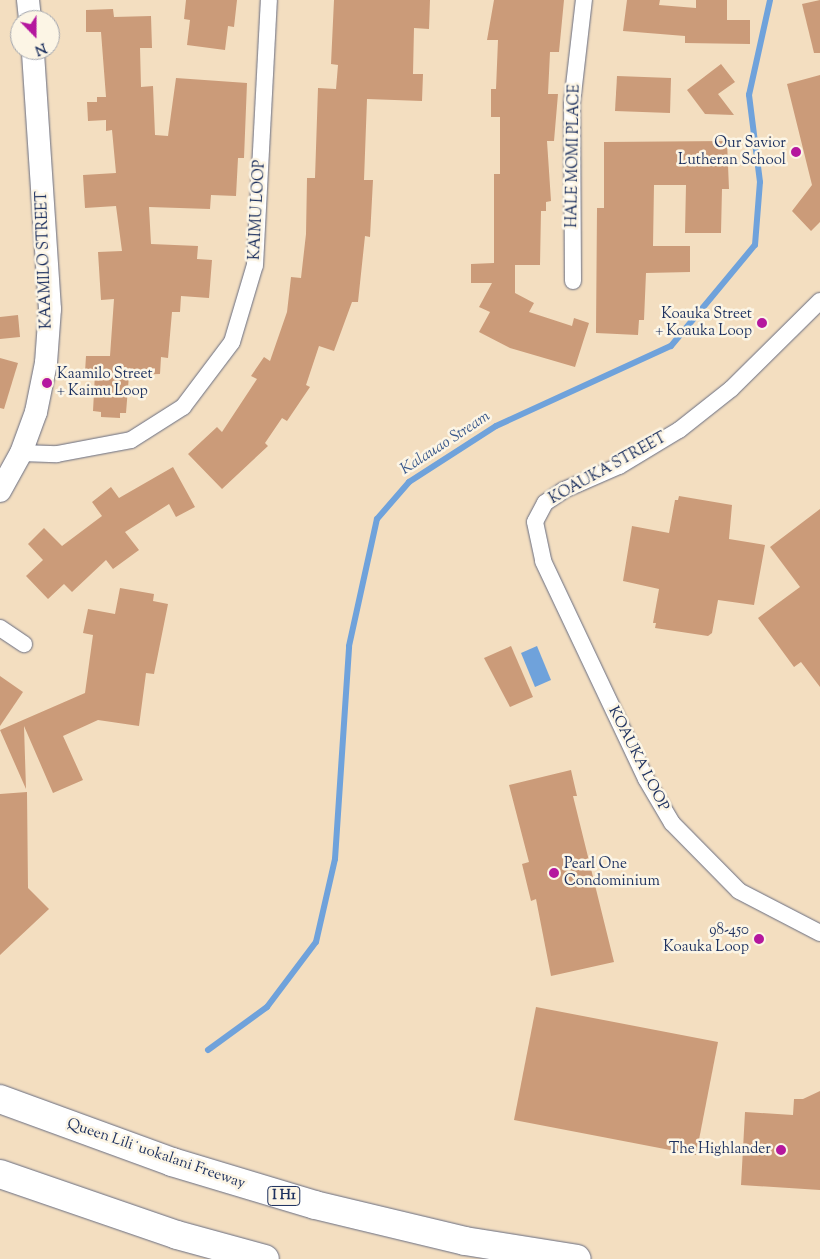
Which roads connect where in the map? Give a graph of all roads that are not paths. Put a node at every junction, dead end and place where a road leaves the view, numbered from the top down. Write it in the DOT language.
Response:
graph roads {
  1 [pos="269,0"];
  2 [pos="584,0"];
  3 [pos="33,60"];
  4 [pos="573,282"];
  5 [pos="820,302"];
  6 [pos="21,453"];
  7 [pos="0,491"];
  8 [pos="535,522"];
  9 [pos="0,628"];
  10 [pos="24,644"];
  11 [pos="820,933"];
  12 [pos="0,1099"];
  13 [pos="0,1174"];
  14 [pos="265,1259"];
  15 [pos="577,1259"];
  1 -- 6 [label="street, KAIMU LOOP"];
  2 -- 4 [label="street, HALE MOMI PLACE"];
  3 -- 6 [label="street, KAAMILO STREET"];
  5 -- 8 [label="street, KOAUKA STREET"];
  6 -- 7 [label="street, KAAMILO STREET"];
  8 -- 11 [label="street, KOAUKA LOOP"];
  9 -- 10 [label="street"];
  12 -- 15 [label="highway, Queen Liliʻuokalani Freeway / I H1"];
  13 -- 14 [label="highway"];
}
